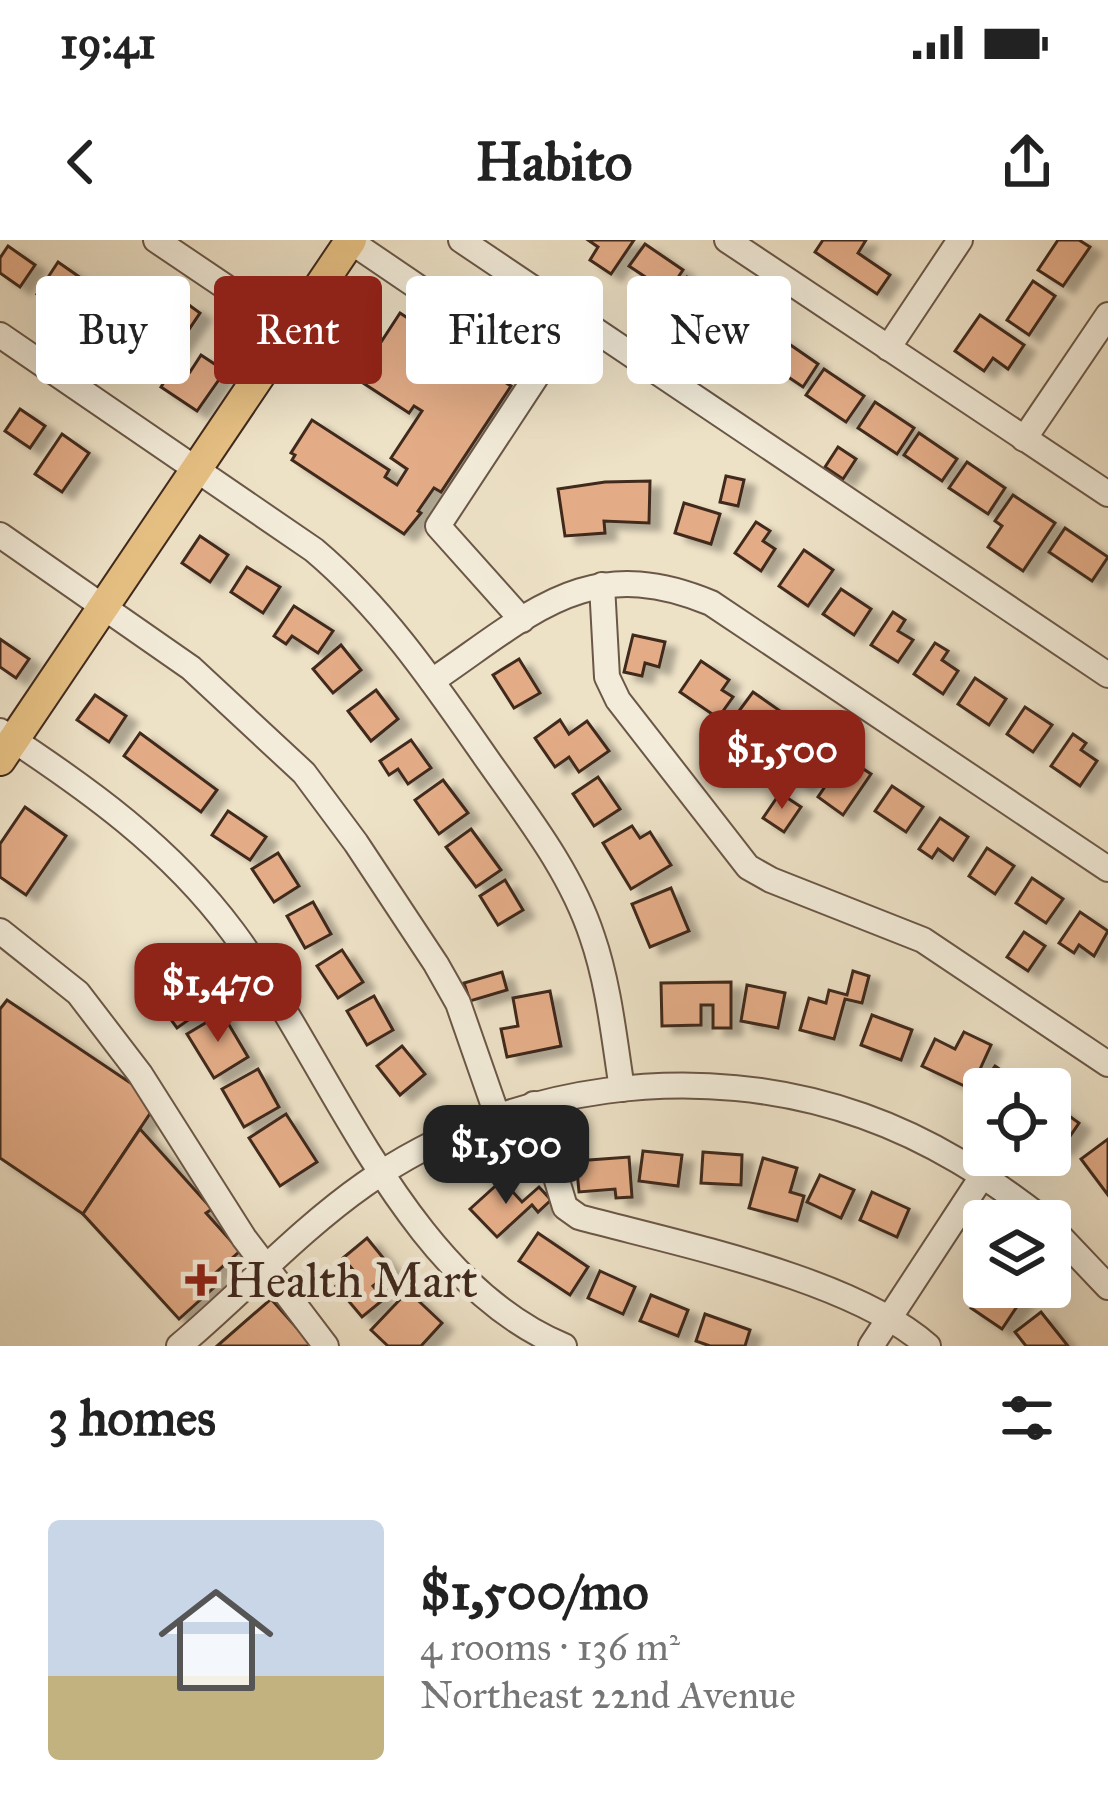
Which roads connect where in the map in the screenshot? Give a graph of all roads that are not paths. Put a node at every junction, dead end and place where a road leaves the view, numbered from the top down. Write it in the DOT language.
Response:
graph roads {
  1 [pos="156,240"];
  2 [pos="461,240"];
  3 [pos="727,240"];
  4 [pos="960,240"];
  5 [pos="351,241"];
  6 [pos="756,248"];
  7 [pos="328,276"];
  8 [pos="214,279"];
  9 [pos="1108,315"];
  10 [pos="0,334"];
  11 [pos="888,348"];
  12 [pos="255,384"];
  13 [pos="1024,439"];
  14 [pos="198,468"];
  15 [pos="1108,494"];
  16 [pos="0,535"];
  17 [pos="602,585"];
  18 [pos="105,605"];
  19 [pos="522,620"];
  20 [pos="1108,675"];
  21 [pos="432,681"];
  22 [pos="4,744"];
  23 [pos="1108,869"];
  24 [pos="0,931"];
  25 [pos="1108,1064"];
  26 [pos="622,1089"];
  27 [pos="534,1104"];
  28 [pos="497,1115"];
  29 [pos="963,1164"];
  30 [pos="384,1172"];
  31 [pos="982,1176"];
  32 [pos="984,1176"];
  33 [pos="1016,1200"];
  34 [pos="1071,1248"];
  35 [pos="266,1268"];
  36 [pos="1108,1287"];
  37 [pos="890,1316"];
  38 [pos="179,1346"];
  39 [pos="326,1346"];
  40 [pos="564,1346"];
  41 [pos="871,1346"];
  42 [pos="928,1346"];
  1 -- 8 [label="street"];
  2 -- 20 [label="street"];
  3 -- 6 [label="street"];
  4 -- 11 [label="street"];
  5 -- 7 [label="main road"];
  5 -- 19 [label="street"];
  6 -- 11 [label="street"];
  9 -- 13 [label="street"];
  10 -- 14 [label="street"];
  11 -- 13 [label="street"];
  12 -- 14 [label="main road"];
  13 -- 15 [label="street"];
  14 -- 18 [label="main road"];
  14 -- 21 [label="street"];
  16 -- 18 [label="street"];
  17 -- 19 [label="street"];
  17 -- 23 [label="street"];
  17 -- 25 [label="street"];
  18 -- 22 [label="main road"];
  18 -- 28 [label="street"];
  19 -- 21 [label="street"];
  21 -- 26 [label="street"];
  22 -- 30 [label="street"];
  24 -- 35 [label="street"];
  26 -- 27 [label="street"];
  26 -- 29 [label="street"];
  27 -- 28 [label="street"];
  27 -- 37 [label="street"];
  28 -- 30 [label="street"];
  30 -- 35 [label="street"];
  30 -- 40 [label="street"];
  31 -- 37 [label="street"];
  32 -- 33 [label="street"];
  34 -- 36 [label="street"];
  35 -- 38 [label="street"];
  35 -- 39 [label="street"];
  37 -- 41 [label="street"];
  37 -- 42 [label="street"];
}
